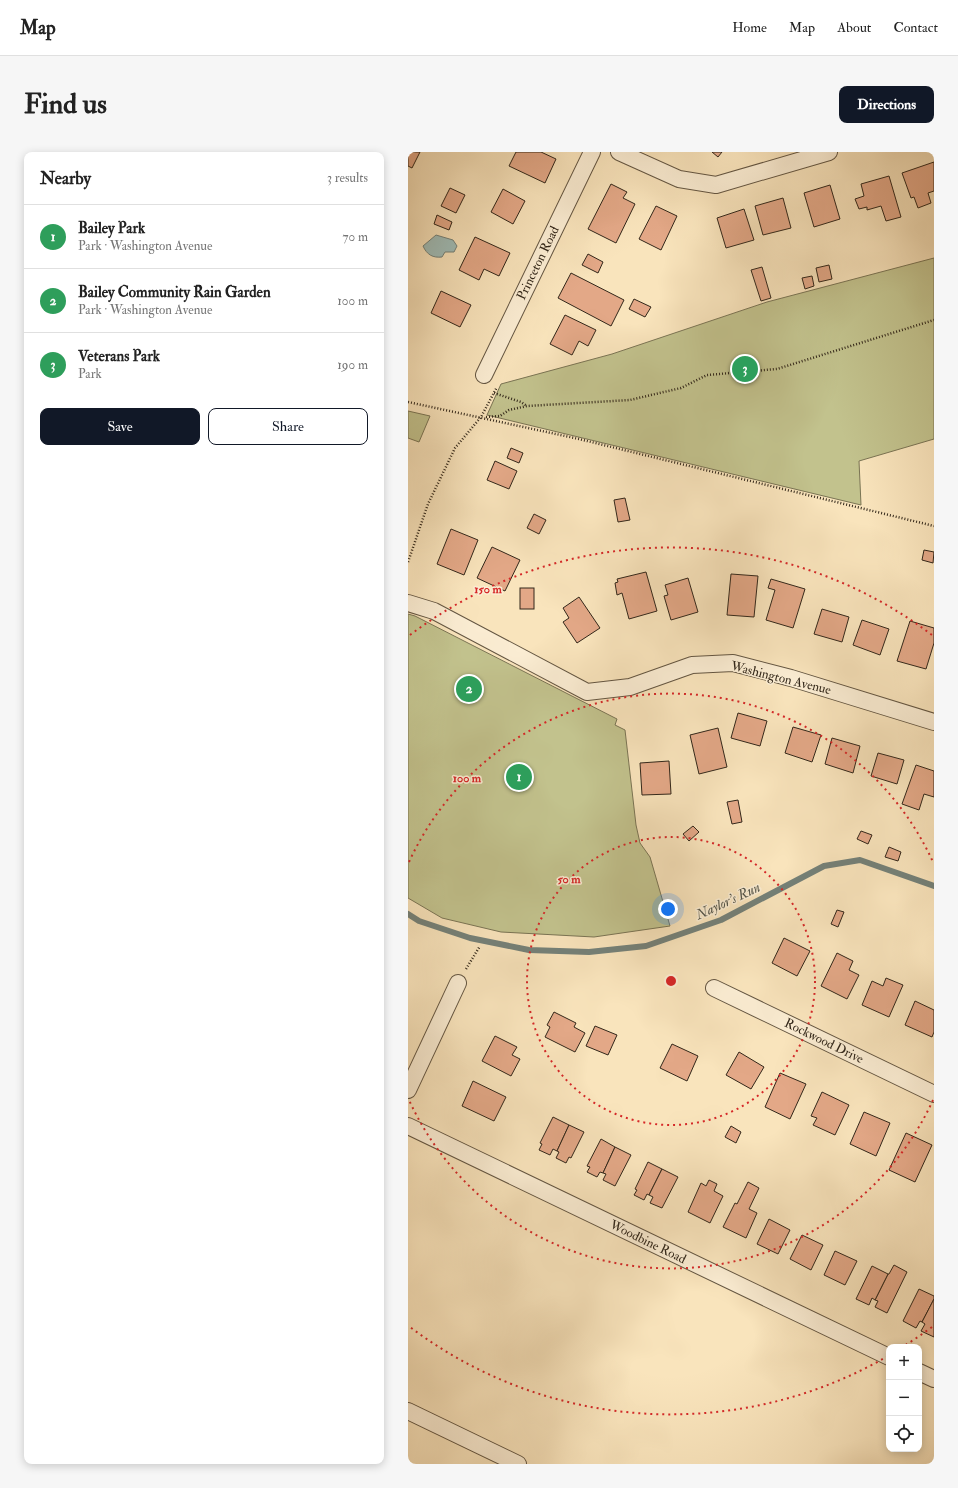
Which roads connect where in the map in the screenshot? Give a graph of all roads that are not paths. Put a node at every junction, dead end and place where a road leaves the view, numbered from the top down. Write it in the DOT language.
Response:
graph roads {
  1 [pos="592,152"];
  2 [pos="619,152"];
  3 [pos="829,152"];
  4 [pos="484,375"];
  5 [pos="408,603"];
  6 [pos="934,722"];
  7 [pos="458,983"];
  8 [pos="714,988"];
  9 [pos="408,1090"];
  10 [pos="934,1094"];
  11 [pos="408,1126"];
  12 [pos="886,1356"];
  13 [pos="922,1373"];
  14 [pos="934,1379"];
  15 [pos="408,1412"];
  16 [pos="518,1464"];
  1 -- 4 [label="street, Princeton Road"];
  2 -- 3 [label="street"];
  5 -- 6 [label="street, Washington Avenue"];
  7 -- 9 [label="street"];
  8 -- 10 [label="street, Rockwood Drive"];
  11 -- 12 [label="street, Woodbine Road"];
  13 -- 14 [label="street"];
  15 -- 16 [label="street"];
}
